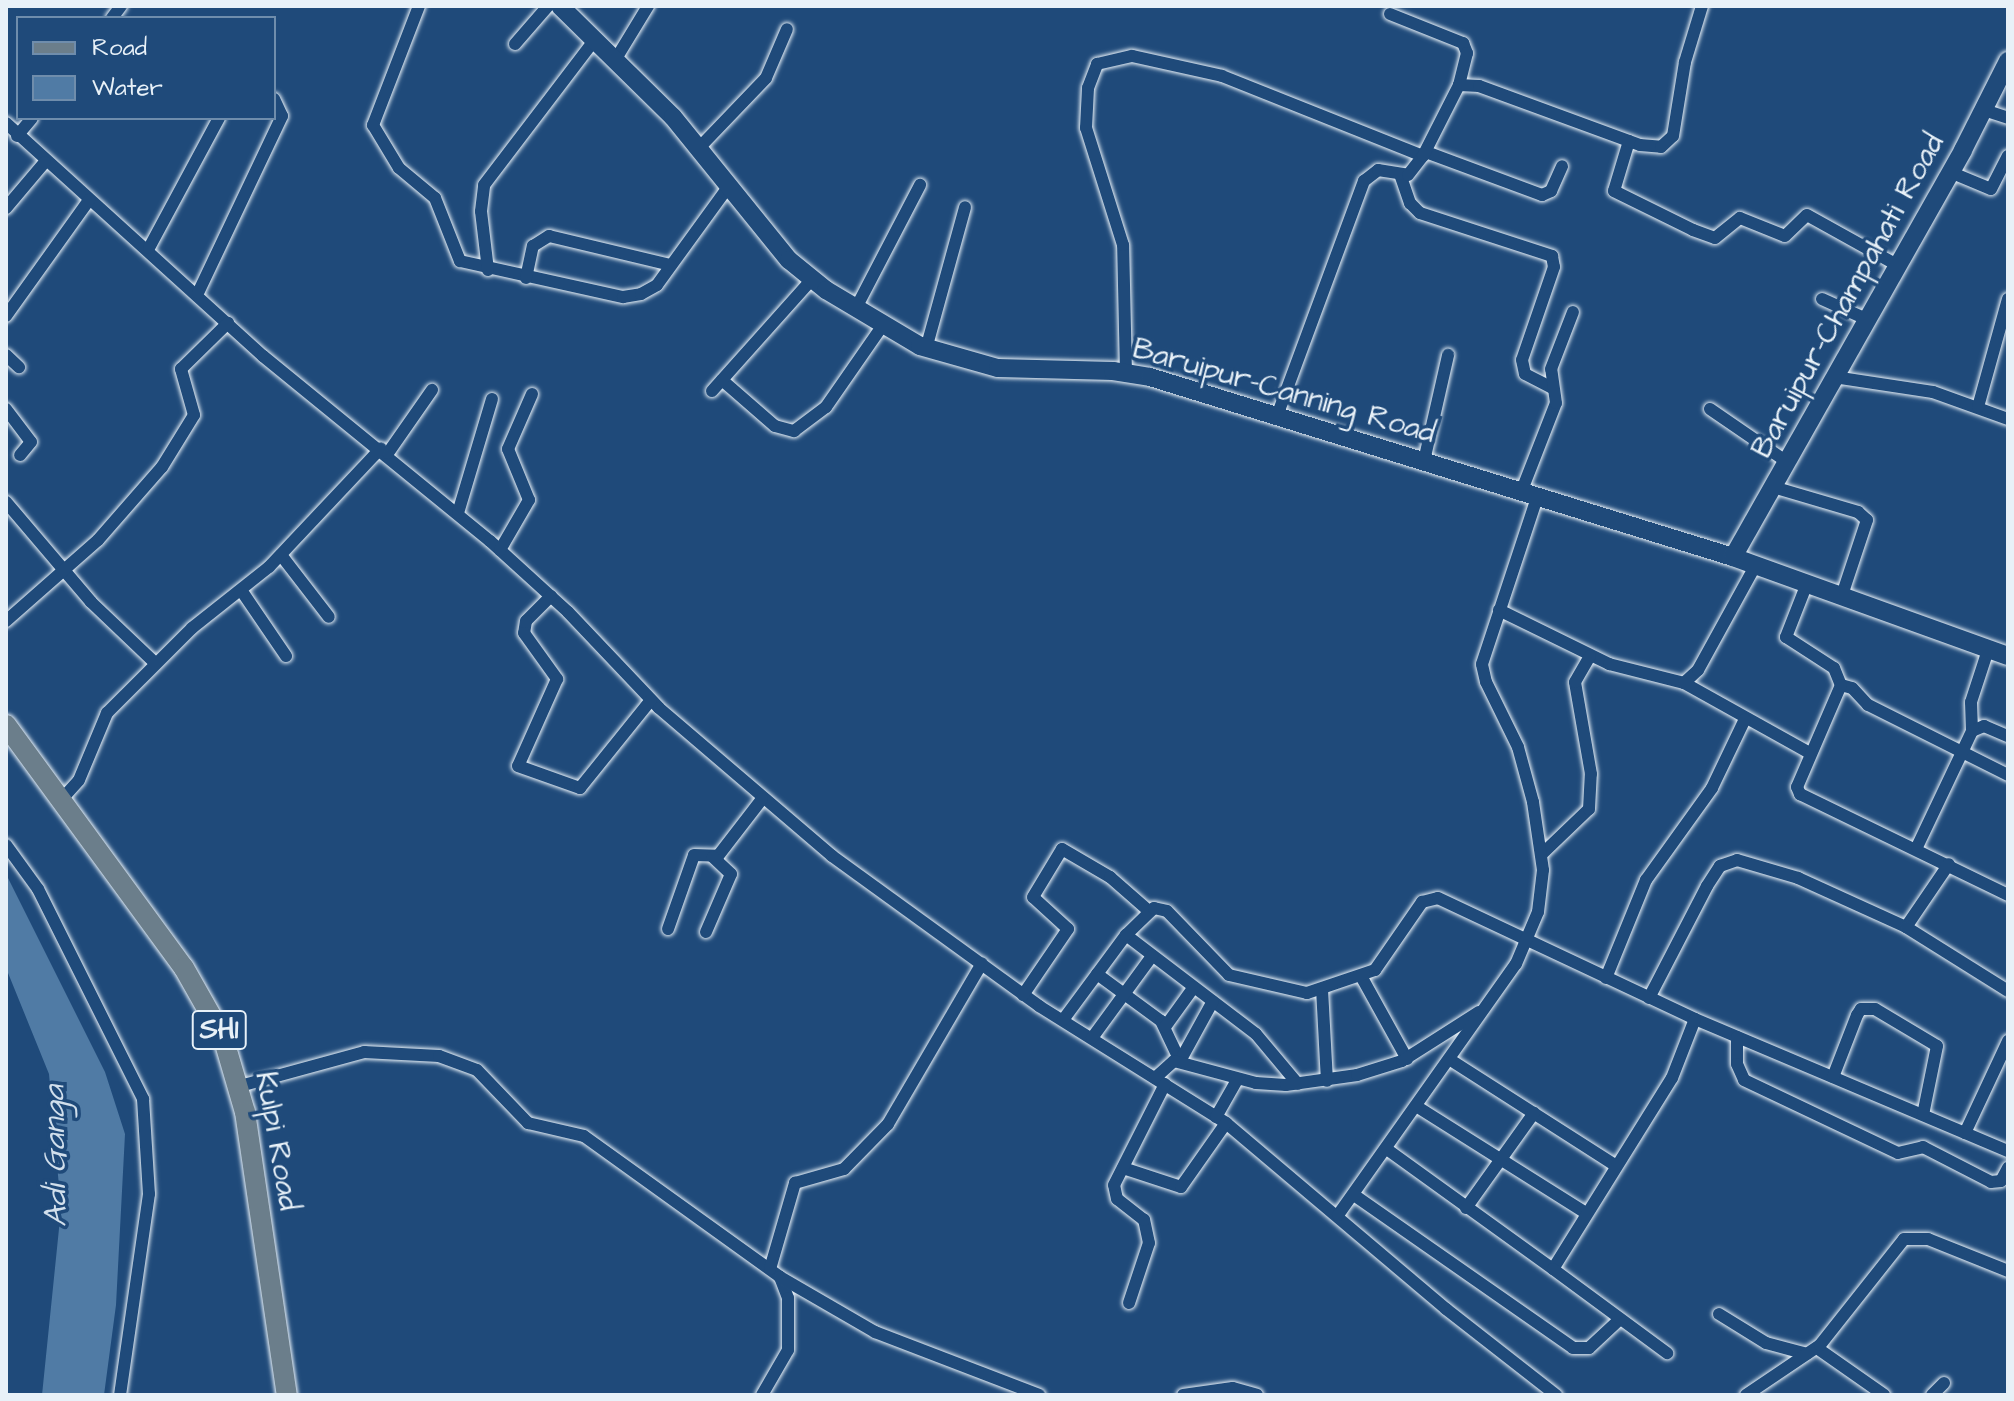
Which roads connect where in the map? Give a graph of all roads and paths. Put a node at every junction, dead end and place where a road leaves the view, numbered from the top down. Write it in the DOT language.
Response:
graph roads {
  1 [pos="419,6"];
  2 [pos="548,6"];
  3 [pos="560,6"];
  4 [pos="648,6"];
  5 [pos="1702,6"];
  6 [pos="1390,14"];
  7 [pos="787,29"];
  8 [pos="593,42"];
  9 [pos="515,44"];
  10 [pos="2008,61"];
  11 [pos="614,62"];
  12 [pos="1459,85"];
  13 [pos="276,103"];
  14 [pos="1984,110"];
  15 [pos="2008,118"];
  16 [pos="30,120"];
  17 [pos="218,120"];
  18 [pos="6,123"];
  19 [pos="17,136"];
  20 [pos="1629,141"];
  21 [pos="698,149"];
  22 [pos="1425,154"];
  23 [pos="2008,156"];
  24 [pos="45,162"];
  25 [pos="1562,166"];
  26 [pos="1950,172"];
  27 [pos="1401,177"];
  28 [pos="920,185"];
  29 [pos="729,186"];
  30 [pos="89,200"];
  31 [pos="965,207"];
  32 [pos="6,208"];
  33 [pos="149,248"];
  34 [pos="671,265"];
  35 [pos="1897,265"];
  36 [pos="488,270"];
  37 [pos="526,278"];
  38 [pos="812,279"];
  39 [pos="198,293"];
  40 [pos="1822,299"];
  41 [pos="2008,299"];
  42 [pos="856,308"];
  43 [pos="1573,312"];
  44 [pos="6,316"];
  45 [pos="1866,319"];
  46 [pos="228,323"];
  47 [pos="2005,324"];
  48 [pos="883,325"];
  49 [pos="926,349"];
  50 [pos="6,355"];
  51 [pos="1448,355"];
  52 [pos="19,367"];
  53 [pos="1126,373"];
  54 [pos="1834,377"];
  55 [pos="722,380"];
  56 [pos="1553,388"];
  57 [pos="432,390"];
  58 [pos="712,391"];
  59 [pos="532,394"];
  60 [pos="492,399"];
  61 [pos="1978,407"];
  62 [pos="6,409"];
  63 [pos="1710,409"];
  64 [pos="1277,416"];
  65 [pos="2008,419"];
  66 [pos="384,451"];
  67 [pos="20,455"];
  68 [pos="1424,461"];
  69 [pos="1787,462"];
  70 [pos="1773,487"];
  71 [pos="1530,493"];
  72 [pos="6,502"];
  73 [pos="458,513"];
  74 [pos="500,550"];
  75 [pos="281,555"];
  76 [pos="1733,557"];
  77 [pos="1754,568"];
  78 [pos="64,570"];
  79 [pos="1806,586"];
  80 [pos="241,590"];
  81 [pos="551,596"];
  82 [pos="1841,598"];
  83 [pos="1499,610"];
  84 [pos="329,617"];
  85 [pos="6,621"];
  86 [pos="1988,650"];
  87 [pos="286,656"];
  88 [pos="1590,656"];
  89 [pos="2008,656"];
  90 [pos="155,663"];
  91 [pos="1684,683"];
  92 [pos="1841,685"];
  93 [pos="651,700"];
  94 [pos="1745,719"];
  95 [pos="6,725"];
  96 [pos="1972,731"];
  97 [pos="2008,736"];
  98 [pos="1961,750"];
  99 [pos="1808,752"];
  100 [pos="2008,775"];
  101 [pos="62,799"];
  102 [pos="762,799"];
  103 [pos="6,845"];
  104 [pos="1917,847"];
  105 [pos="1542,854"];
  106 [pos="713,857"];
  107 [pos="1949,864"];
  108 [pos="2008,895"];
  109 [pos="1149,911"];
  110 [pos="1906,927"];
  111 [pos="668,929"];
  112 [pos="706,932"];
  113 [pos="1126,935"];
  114 [pos="1527,942"];
  115 [pos="1152,956"];
  116 [pos="982,963"];
  117 [pos="1097,974"];
  118 [pos="1361,976"];
  119 [pos="1606,978"];
  120 [pos="1194,987"];
  121 [pos="1322,989"];
  122 [pos="1124,991"];
  123 [pos="2008,991"];
  124 [pos="1023,995"];
  125 [pos="1649,998"];
  126 [pos="1213,1001"];
  127 [pos="1488,1006"];
  128 [pos="1695,1019"];
  129 [pos="1063,1020"];
  130 [pos="1165,1027"];
  131 [pos="1737,1037"];
  132 [pos="1092,1038"];
  133 [pos="2008,1041"];
  134 [pos="1407,1059"];
  135 [pos="1449,1059"];
  136 [pos="1180,1061"];
  137 [pos="1833,1077"];
  138 [pos="1237,1080"];
  139 [pos="1160,1081"];
  140 [pos="1327,1081"];
  141 [pos="1298,1084"];
  142 [pos="240,1086"];
  143 [pos="1416,1106"];
  144 [pos="1534,1113"];
  145 [pos="1923,1115"];
  146 [pos="1221,1120"];
  147 [pos="1965,1133"];
  148 [pos="1388,1150"];
  149 [pos="2008,1151"];
  150 [pos="1501,1158"];
  151 [pos="1615,1165"];
  152 [pos="1123,1168"];
  153 [pos="2008,1168"];
  154 [pos="1354,1195"];
  155 [pos="1466,1208"];
  156 [pos="1586,1213"];
  157 [pos="1338,1215"];
  158 [pos="1553,1269"];
  159 [pos="2008,1271"];
  160 [pos="775,1273"];
  161 [pos="1129,1303"];
  162 [pos="1719,1314"];
  163 [pos="1620,1319"];
  164 [pos="1812,1351"];
  165 [pos="1667,1353"];
  166 [pos="1944,1383"];
  167 [pos="120,1395"];
  168 [pos="287,1395"];
  169 [pos="762,1395"];
  170 [pos="1039,1395"];
  171 [pos="1183,1395"];
  172 [pos="1257,1395"];
  173 [pos="1556,1395"];
  174 [pos="1746,1395"];
  175 [pos="1884,1395"];
  176 [pos="1932,1395"];
  1 -- 36 [label="street"];
  2 -- 9 [label="street"];
  3 -- 8 [label="main road, Baruipur-Canning Road"];
  4 -- 11 [label="street"];
  5 -- 20 [label="street"];
  6 -- 12 [label="street"];
  7 -- 21 [label="street"];
  8 -- 11 [label="main road, Baruipur-Canning Road"];
  8 -- 36 [label="street"];
  10 -- 14 [label="main road, Baruipur-Champahati Road"];
  11 -- 21 [label="main road, Baruipur-Canning Road"];
  12 -- 20 [label="street"];
  12 -- 22 [label="street"];
  13 -- 39 [label="street"];
  14 -- 15 [label="street"];
  14 -- 26 [label="main road, Baruipur-Champahati Road"];
  16 -- 19 [label="street"];
  17 -- 33 [label="street"];
  18 -- 19 [label="street"];
  19 -- 24 [label="street"];
  20 -- 35 [label="street"];
  21 -- 29 [label="main road, Baruipur-Canning Road"];
  22 -- 25 [label="street"];
  22 -- 27 [label="street"];
  22 -- 53 [label="street"];
  23 -- 26 [label="street"];
  24 -- 30 [label="street"];
  24 -- 32 [label="street"];
  26 -- 35 [label="main road, Baruipur-Champahati Road"];
  27 -- 56 [label="street"];
  27 -- 64 [label="street"];
  28 -- 42 [label="street"];
  29 -- 34 [label="street"];
  29 -- 38 [label="main road, Baruipur-Canning Road"];
  30 -- 33 [label="street"];
  30 -- 44 [label="street"];
  31 -- 49 [label="street"];
  33 -- 39 [label="street"];
  34 -- 37 [label="street"];
  34 -- 37 [label="street"];
  35 -- 45 [label="main road, Baruipur-Champahati Road"];
  36 -- 37 [label="street"];
  38 -- 42 [label="main road, Baruipur-Canning Road"];
  38 -- 55 [label="street"];
  39 -- 46 [label="street"];
  40 -- 45 [label="street"];
  41 -- 47 [label="street"];
  42 -- 48 [label="main road, Baruipur-Canning Road"];
  43 -- 56 [label="street"];
  45 -- 54 [label="main road, Baruipur-Champahati Road"];
  46 -- 66 [label="street"];
  46 -- 78 [label="street"];
  47 -- 61 [label="street"];
  48 -- 49 [label="main road, Baruipur-Canning Road"];
  48 -- 55 [label="street"];
  49 -- 53 [label="main road, Baruipur-Canning Road"];
  50 -- 52 [label="street"];
  51 -- 68 [label="street"];
  53 -- 64 [label="main road, Baruipur-Canning Road"];
  54 -- 61 [label="street"];
  54 -- 69 [label="main road, Baruipur-Champahati Road"];
  55 -- 58 [label="street"];
  56 -- 71 [label="street"];
  57 -- 66 [label="street"];
  59 -- 74 [label="street"];
  60 -- 73 [label="street"];
  61 -- 65 [label="street"];
  62 -- 67 [label="street"];
  63 -- 69 [label="street"];
  64 -- 68 [label="main road, Baruipur-Canning Road"];
  66 -- 73 [label="street"];
  66 -- 75 [label="street"];
  68 -- 71 [label="main road, Baruipur-Canning Road"];
  69 -- 70 [label="main road, Baruipur-Champahati Road"];
  70 -- 76 [label="main road, Baruipur-Champahati Road"];
  70 -- 82 [label="street"];
  71 -- 76 [label="main road, Baruipur-Canning Road"];
  71 -- 83 [label="street"];
  72 -- 78 [label="street"];
  73 -- 74 [label="street"];
  74 -- 81 [label="street"];
  75 -- 80 [label="street"];
  75 -- 84 [label="street"];
  76 -- 77 [label="main road, Baruipur-Canning Road"];
  77 -- 79 [label="main road, Baruipur-Canning Road"];
  77 -- 91 [label="street"];
  78 -- 85 [label="street"];
  78 -- 90 [label="street"];
  79 -- 82 [label="main road, Baruipur-Canning Road"];
  79 -- 92 [label="street"];
  80 -- 87 [label="street"];
  80 -- 90 [label="street"];
  81 -- 93 [label="street"];
  81 -- 93 [label="street"];
  82 -- 86 [label="main road, Baruipur-Canning Road"];
  83 -- 88 [label="street"];
  83 -- 105 [label="street"];
  86 -- 89 [label="main road, Baruipur-Canning Road"];
  86 -- 96 [label="street"];
  88 -- 91 [label="street"];
  88 -- 105 [label="street"];
  90 -- 101 [label="street"];
  91 -- 94 [label="street"];
  92 -- 98 [label="street"];
  92 -- 99 [label="street"];
  93 -- 102 [label="street"];
  94 -- 99 [label="street"];
  94 -- 119 [label="street"];
  95 -- 101 [label="main road, Kulpi Road / SH1"];
  96 -- 97 [label="street"];
  96 -- 98 [label="street"];
  98 -- 100 [label="street"];
  98 -- 104 [label="street"];
  99 -- 104 [label="street"];
  101 -- 142 [label="main road, Kulpi Road / SH1"];
  102 -- 106 [label="street"];
  102 -- 116 [label="street"];
  103 -- 167 [label="street"];
  104 -- 107 [label="street"];
  105 -- 114 [label="street"];
  106 -- 111 [label="street"];
  106 -- 112 [label="street"];
  107 -- 108 [label="street"];
  107 -- 110 [label="street"];
  109 -- 113 [label="street"];
  109 -- 121 [label="street"];
  109 -- 124 [label="street"];
  110 -- 123 [label="street"];
  110 -- 125 [label="street"];
  113 -- 115 [label="street"];
  113 -- 117 [label="street"];
  114 -- 118 [label="street"];
  114 -- 119 [label="street"];
  114 -- 127 [label="street"];
  115 -- 120 [label="street"];
  115 -- 122 [label="street"];
  116 -- 124 [label="street"];
  116 -- 160 [label="street"];
  117 -- 122 [label="street"];
  117 -- 129 [label="street"];
  118 -- 121 [label="street"];
  118 -- 134 [label="street"];
  119 -- 125 [label="street"];
  120 -- 126 [label="street"];
  120 -- 130 [label="street"];
  121 -- 140 [label="street"];
  122 -- 130 [label="street"];
  122 -- 132 [label="street"];
  124 -- 129 [label="street"];
  125 -- 128 [label="street"];
  126 -- 136 [label="street"];
  126 -- 141 [label="street"];
  127 -- 134 [label="street"];
  127 -- 135 [label="street"];
  128 -- 131 [label="street"];
  128 -- 151 [label="street"];
  129 -- 132 [label="street"];
  130 -- 136 [label="street"];
  131 -- 137 [label="street"];
  131 -- 153 [label="street"];
  132 -- 139 [label="street"];
  133 -- 147 [label="street"];
  134 -- 140 [label="street"];
  135 -- 143 [label="street"];
  135 -- 144 [label="street"];
  136 -- 138 [label="street"];
  136 -- 139 [label="street"];
  137 -- 145 [label="street"];
  137 -- 145 [label="street"];
  138 -- 141 [label="street"];
  138 -- 146 [label="street"];
  139 -- 146 [label="street"];
  139 -- 152 [label="street"];
  140 -- 141 [label="street"];
  142 -- 160 [label="street"];
  142 -- 168 [label="main road, Kulpi Road / SH1"];
  143 -- 148 [label="street"];
  143 -- 150 [label="street"];
  144 -- 150 [label="street"];
  144 -- 151 [label="street"];
  145 -- 147 [label="street"];
  146 -- 152 [label="street"];
  146 -- 157 [label="street"];
  147 -- 149 [label="street"];
  148 -- 154 [label="street"];
  148 -- 155 [label="street"];
  150 -- 155 [label="street"];
  150 -- 156 [label="street"];
  151 -- 156 [label="street"];
  152 -- 161 [label="street"];
  154 -- 157 [label="street"];
  154 -- 163 [label="street"];
  155 -- 158 [label="street"];
  156 -- 158 [label="street"];
  157 -- 173 [label="street"];
  158 -- 163 [label="street"];
  159 -- 164 [label="street"];
  160 -- 169 [label="street"];
  160 -- 170 [label="street"];
  162 -- 164 [label="street"];
  163 -- 165 [label="street"];
  164 -- 174 [label="street"];
  164 -- 175 [label="street"];
  166 -- 176 [label="street"];
  171 -- 172 [label="street"];
}
